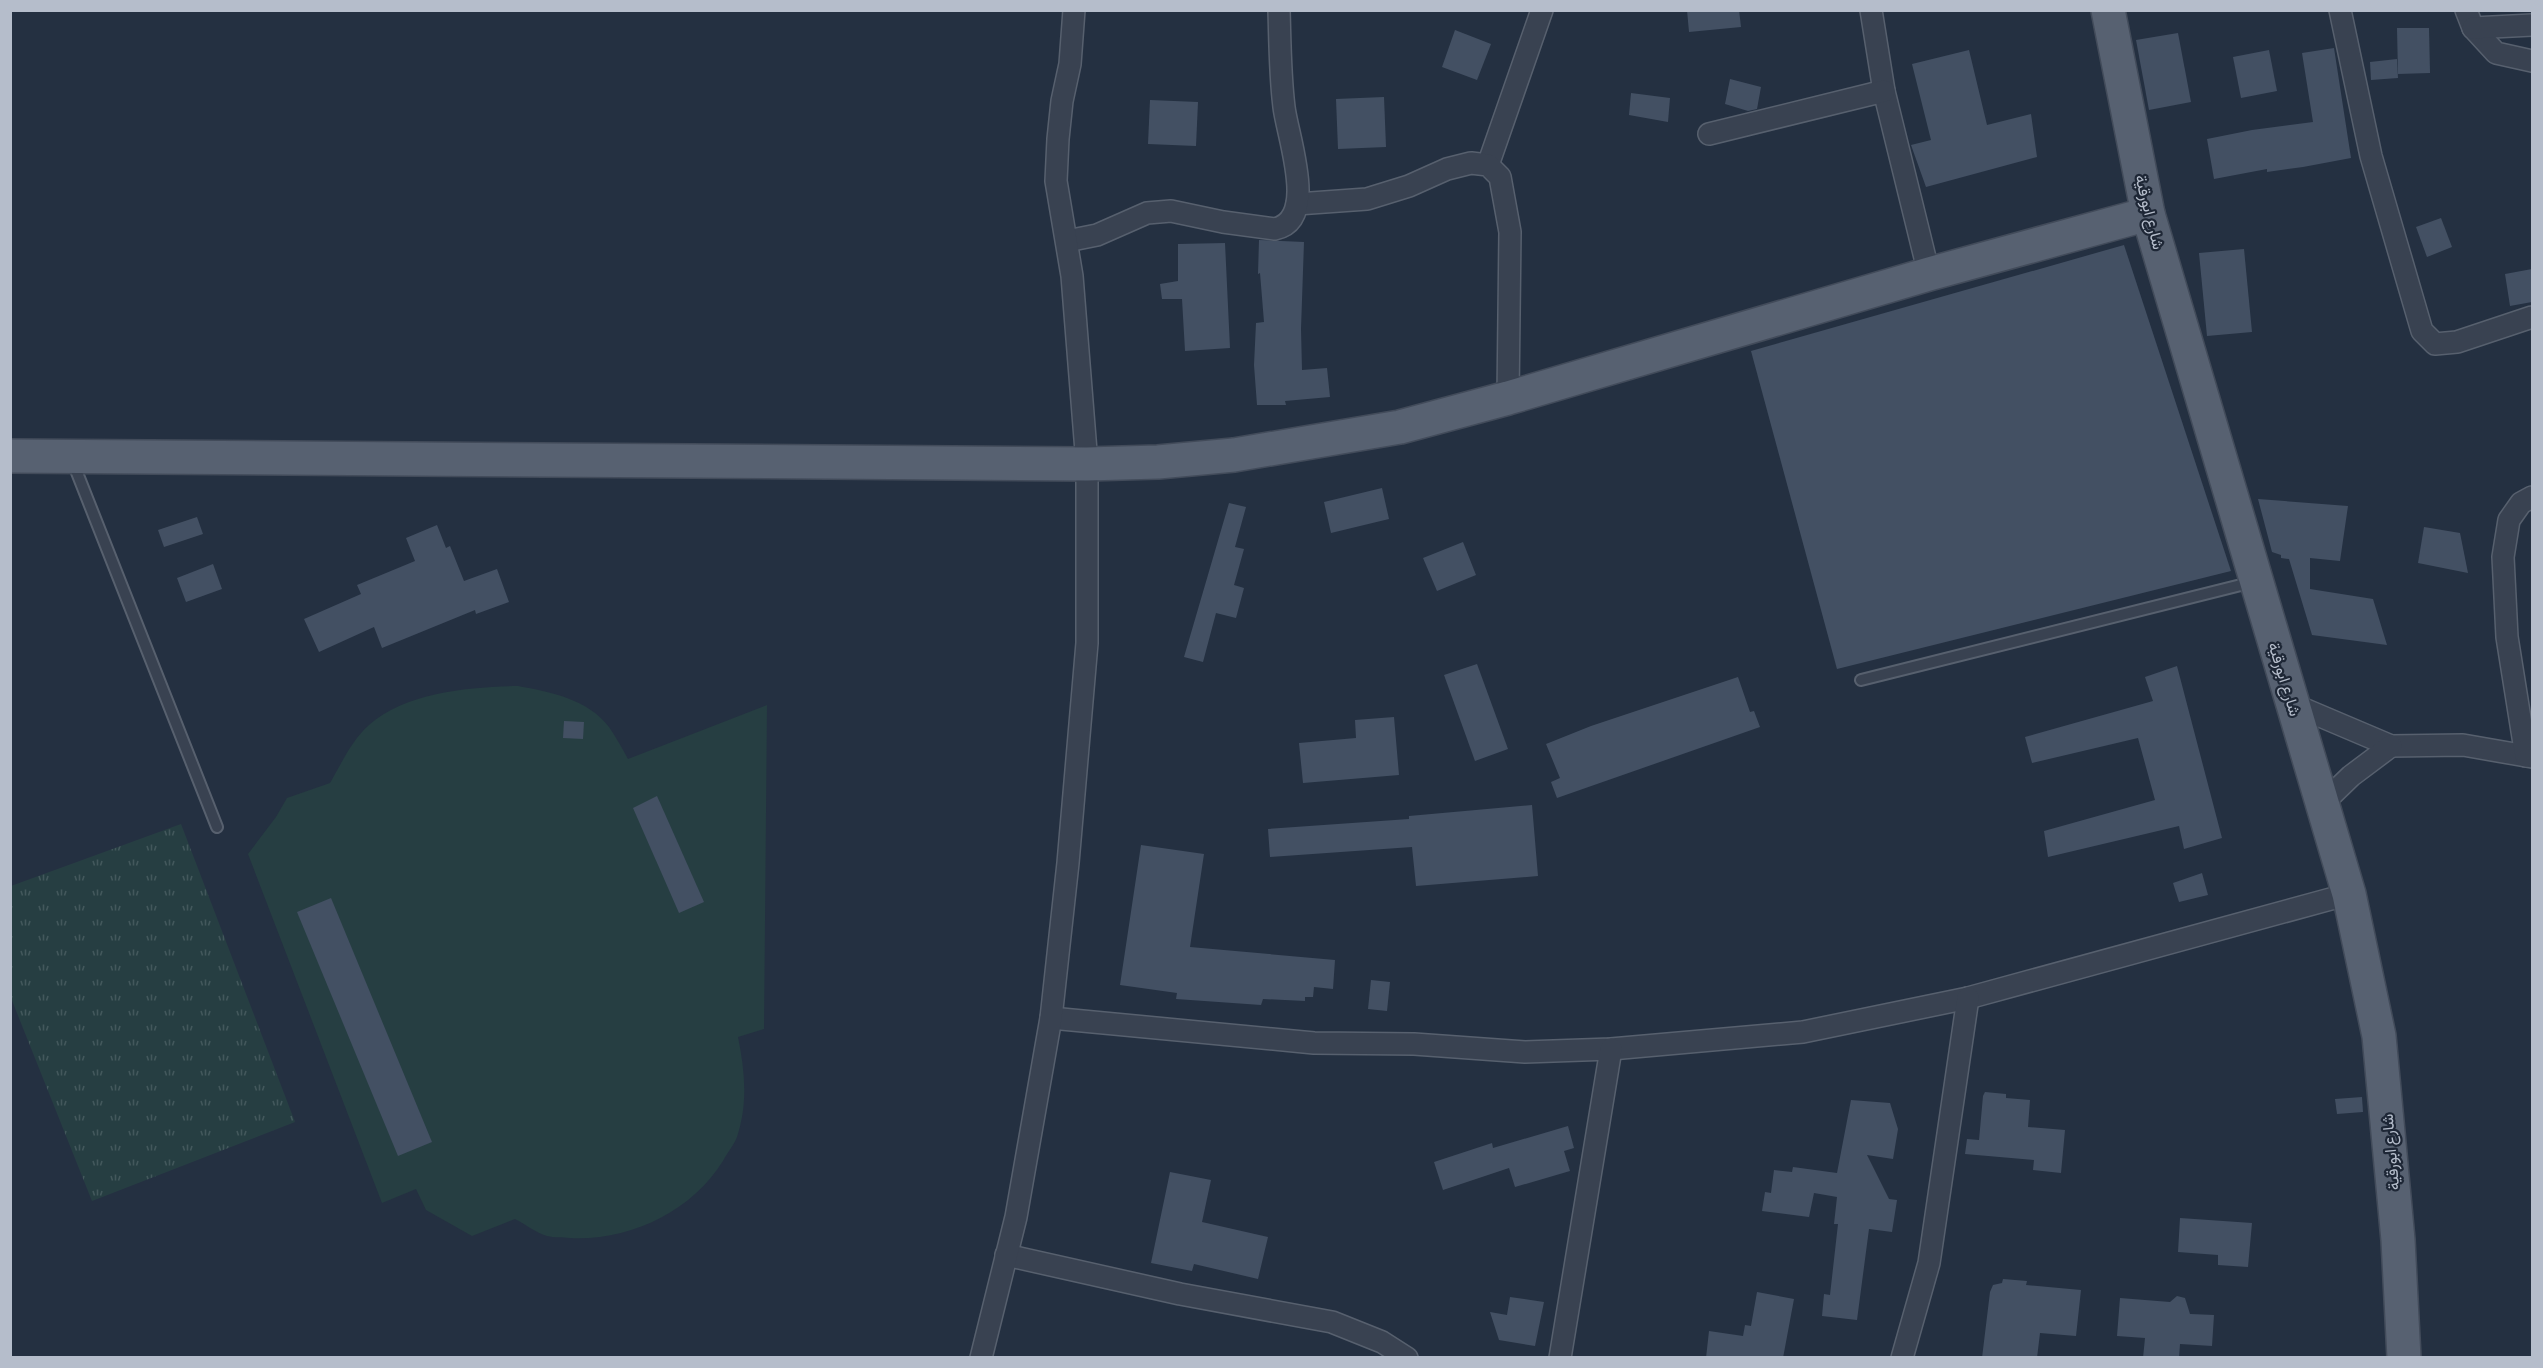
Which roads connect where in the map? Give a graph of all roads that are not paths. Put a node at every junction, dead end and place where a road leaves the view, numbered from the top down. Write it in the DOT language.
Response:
graph roads {
  1 [pos="1074,10"];
  2 [pos="1279,10"];
  3 [pos="1542,10"];
  4 [pos="1871,10"];
  5 [pos="2108,10"];
  6 [pos="2340,10"];
  7 [pos="2470,19"];
  8 [pos="2532,25"];
  9 [pos="2532,61"];
  10 [pos="1884,91"];
  11 [pos="1709,134"];
  12 [pos="1488,165"];
  13 [pos="1297,204"];
  14 [pos="2148,214"];
  15 [pos="1067,241"];
  16 [pos="1929,274"];
  17 [pos="2532,317"];
  18 [pos="1508,398"];
  19 [pos="10,456"];
  20 [pos="70,457"];
  21 [pos="1088,464"];
  22 [pos="2532,497"];
  23 [pos="2256,581"];
  24 [pos="1861,680"];
  25 [pos="2292,704"];
  26 [pos="2391,746"];
  27 [pos="2529,757"];
  28 [pos="2323,803"];
  29 [pos="217,827"];
  30 [pos="2349,894"];
  31 [pos="1968,998"];
  32 [pos="1052,1018"];
  33 [pos="1611,1049"];
  34 [pos="1006,1255"];
  35 [pos="981,1358"];
  36 [pos="1407,1358"];
  37 [pos="1560,1358"];
  38 [pos="1902,1358"];
  39 [pos="2404,1358"];
  1 -- 15 [label="street"];
  2 -- 13 [label="street"];
  3 -- 12 [label="street"];
  4 -- 10 [label="street"];
  5 -- 14 [label="main road, شارع ابورقية"];
  6 -- 17 [label="street"];
  7 -- 8 [label="street"];
  7 -- 9 [label="street"];
  10 -- 11 [label="street"];
  10 -- 16 [label="street"];
  12 -- 13 [label="street"];
  12 -- 18 [label="street"];
  13 -- 15 [label="street"];
  14 -- 16 [label="main road"];
  14 -- 23 [label="main road, شارع ابورقية"];
  15 -- 21 [label="street"];
  16 -- 18 [label="main road"];
  18 -- 21 [label="main road"];
  19 -- 20 [label="main road"];
  20 -- 21 [label="main road"];
  20 -- 29 [label="lane"];
  21 -- 32 [label="street"];
  22 -- 27 [label="street"];
  23 -- 24 [label="lane"];
  23 -- 25 [label="main road, شارع ابورقية"];
  25 -- 26 [label="street"];
  25 -- 28 [label="main road, شارع ابورقية"];
  26 -- 27 [label="street"];
  26 -- 28 [label="street"];
  28 -- 30 [label="main road, شارع ابورقية"];
  30 -- 31 [label="street"];
  30 -- 39 [label="main road, شارع ابورقية"];
  31 -- 33 [label="street"];
  31 -- 38 [label="street"];
  32 -- 33 [label="street"];
  32 -- 34 [label="street"];
  33 -- 37 [label="street"];
  34 -- 35 [label="street"];
  34 -- 36 [label="street"];
}
